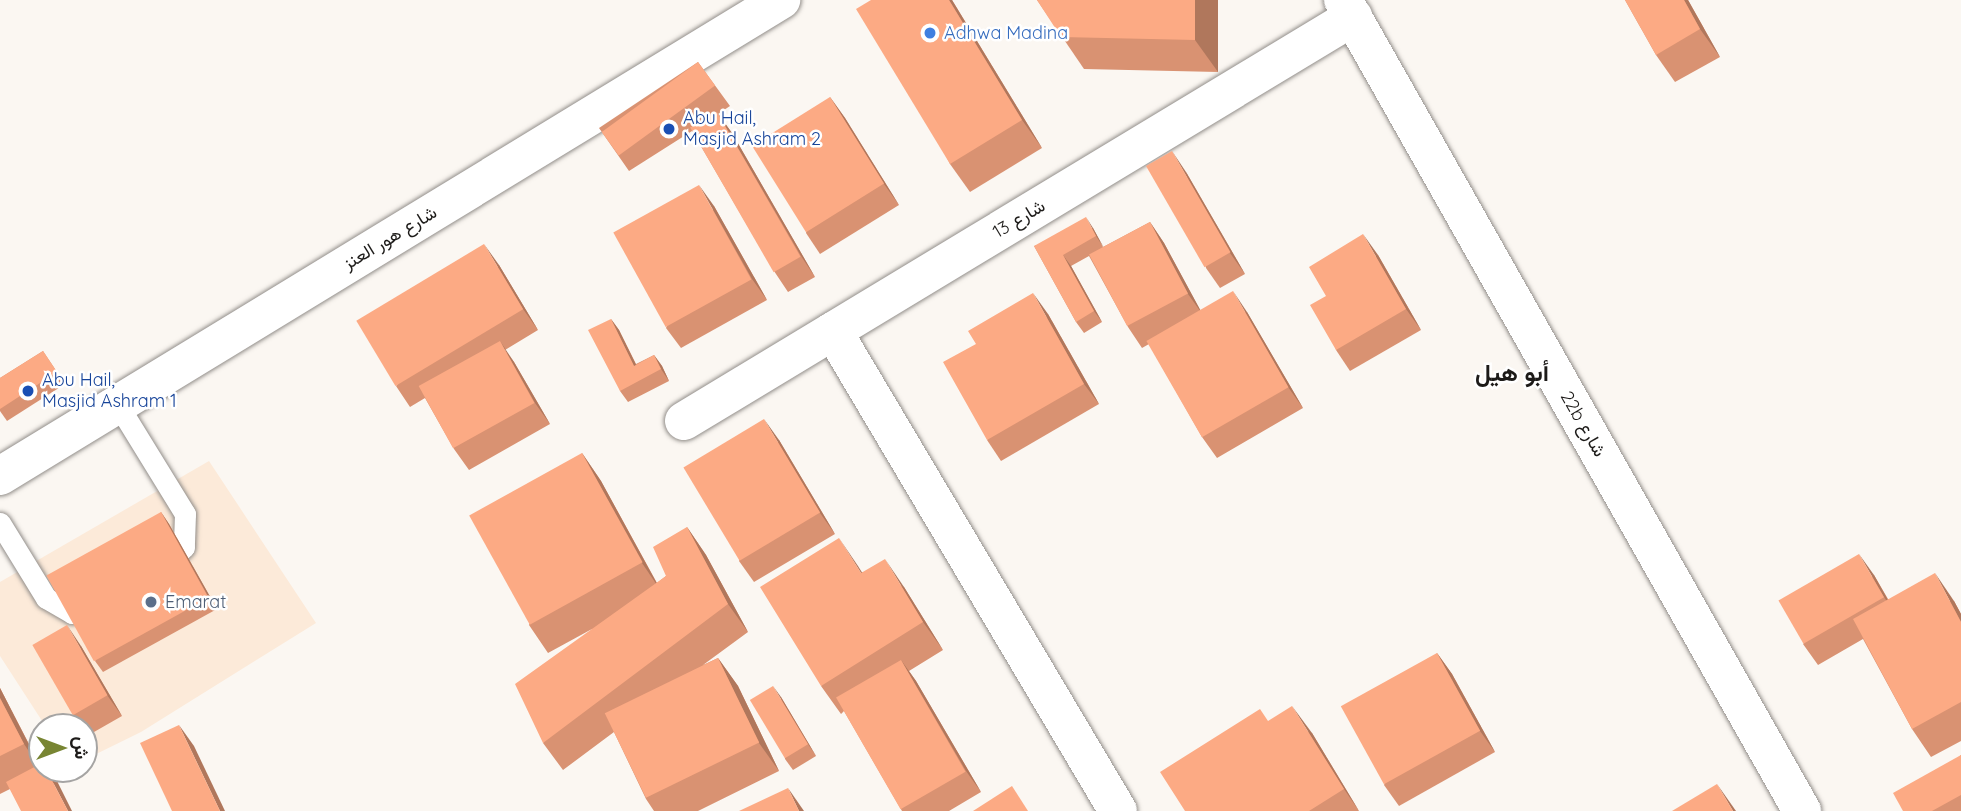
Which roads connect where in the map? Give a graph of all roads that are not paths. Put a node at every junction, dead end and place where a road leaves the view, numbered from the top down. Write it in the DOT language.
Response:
graph roads {
  1 [pos="781,0"];
  2 [pos="1348,9"];
  3 [pos="833,331"];
  4 [pos="118,404"];
  5 [pos="684,421"];
  6 [pos="0,476"];
  7 [pos="0,523"];
  8 [pos="142,579"];
  9 [pos="111,598"];
  10 [pos="1118,811"];
  11 [pos="1802,811"];
  1 -- 4 [label="street, شارع هور العنز"];
  2 -- 3 [label="street, شارع 13"];
  2 -- 11 [label="street, 22b شارع"];
  3 -- 5 [label="street, شارع 13"];
  3 -- 10 [label="street"];
  4 -- 6 [label="street, شارع هور العنز"];
  4 -- 8 [label="lane"];
  7 -- 9 [label="lane"];
}
